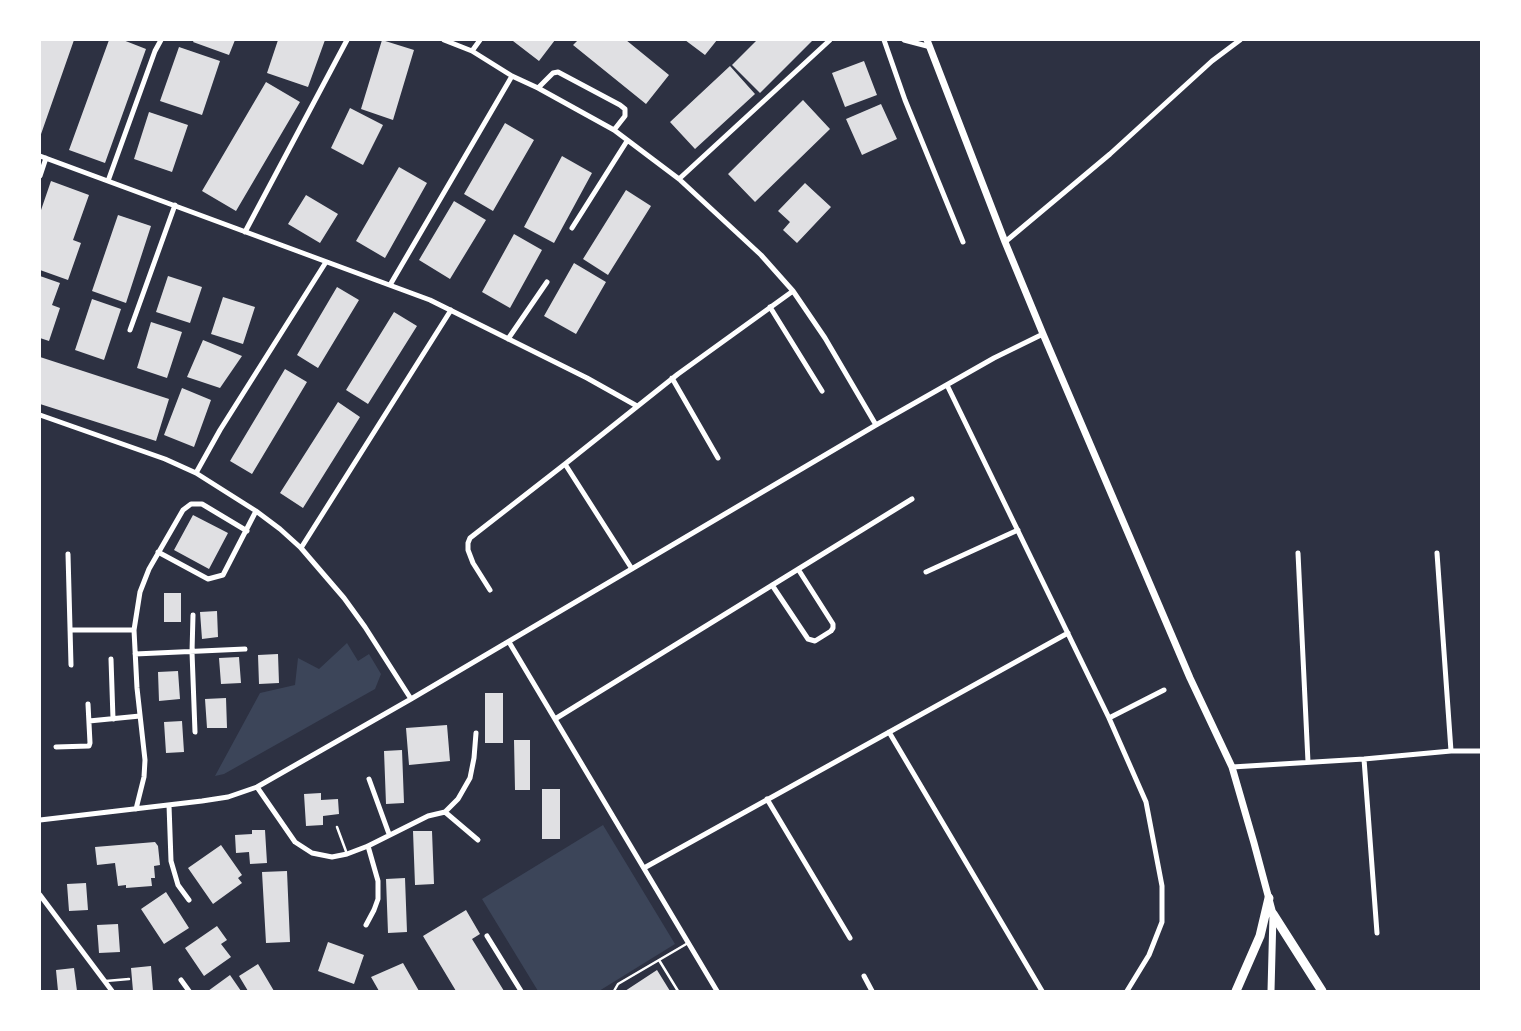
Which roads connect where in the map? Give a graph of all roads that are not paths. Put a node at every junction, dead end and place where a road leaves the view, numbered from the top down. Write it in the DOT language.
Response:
graph roads {
  1 [pos="161,40"];
  2 [pos="348,40"];
  3 [pos="444,40"];
  4 [pos="480,40"];
  5 [pos="830,40"];
  6 [pos="884,40"];
  7 [pos="904,40"];
  8 [pos="1240,40"];
  9 [pos="927,43"];
  10 [pos="472,51"];
  11 [pos="512,76"];
  12 [pos="538,88"];
  13 [pos="614,130"];
  14 [pos="627,141"];
  15 [pos="40,156"];
  16 [pos="46,158"];
  17 [pos="40,176"];
  18 [pos="679,179"];
  19 [pos="108,181"];
  20 [pos="175,205"];
  21 [pos="572,228"];
  22 [pos="245,232"];
  23 [pos="964,242"];
  24 [pos="1005,242"];
  25 [pos="326,262"];
  26 [pos="547,282"];
  27 [pos="390,285"];
  28 [pos="793,291"];
  29 [pos="770,307"];
  30 [pos="452,310"];
  31 [pos="130,330"];
  32 [pos="1043,334"];
  33 [pos="508,339"];
  34 [pos="672,378"];
  35 [pos="947,385"];
  36 [pos="822,391"];
  37 [pos="637,406"];
  38 [pos="40,415"];
  39 [pos="876,425"];
  40 [pos="718,458"];
  41 [pos="565,464"];
  42 [pos="196,473"];
  43 [pos="912,500"];
  44 [pos="256,511"];
  45 [pos="247,530"];
  46 [pos="1018,530"];
  47 [pos="301,548"];
  48 [pos="158,552"];
  49 [pos="1298,553"];
  50 [pos="1437,553"];
  51 [pos="68,554"];
  52 [pos="798,569"];
  53 [pos="632,570"];
  54 [pos="926,572"];
  55 [pos="772,585"];
  56 [pos="490,590"];
  57 [pos="193,615"];
  58 [pos="70,630"];
  59 [pos="134,630"];
  60 [pos="1068,633"];
  61 [pos="509,642"];
  62 [pos="245,649"];
  63 [pos="192,652"];
  64 [pos="135,654"];
  65 [pos="111,659"];
  66 [pos="71,665"];
  67 [pos="1164,690"];
  68 [pos="412,699"];
  69 [pos="88,704"];
  70 [pos="140,716"];
  71 [pos="1108,718"];
  72 [pos="113,719"];
  73 [pos="555,719"];
  74 [pos="89,721"];
  75 [pos="195,732"];
  76 [pos="889,732"];
  77 [pos="476,733"];
  78 [pos="56,747"];
  79 [pos="1481,751"];
  80 [pos="1451,752"];
  81 [pos="1364,759"];
  82 [pos="1308,762"];
  83 [pos="1232,767"];
  84 [pos="369,779"];
  85 [pos="257,787"];
  86 [pos="767,799"];
  87 [pos="168,805"];
  88 [pos="136,809"];
  89 [pos="445,812"];
  90 [pos="40,820"];
  91 [pos="338,827"];
  92 [pos="389,834"];
  93 [pos="478,840"];
  94 [pos="368,846"];
  95 [pos="348,854"];
  96 [pos="644,868"];
  97 [pos="40,895"];
  98 [pos="1269,898"];
  99 [pos="189,900"];
  100 [pos="1273,914"];
  101 [pos="366,925"];
  102 [pos="1377,933"];
  103 [pos="487,936"];
  104 [pos="850,938"];
  105 [pos="688,942"];
  106 [pos="659,960"];
  107 [pos="864,976"];
  108 [pos="129,979"];
  109 [pos="181,980"];
  110 [pos="104,981"];
  111 [pos="112,991"];
  112 [pos="189,991"];
  113 [pos="520,991"];
  114 [pos="614,991"];
  115 [pos="678,991"];
  116 [pos="717,991"];
  117 [pos="872,991"];
  118 [pos="1042,991"];
  119 [pos="1127,991"];
  120 [pos="1236,991"];
  121 [pos="1271,991"];
  122 [pos="1322,991"];
  1 -- 19 [label="street"];
  2 -- 22 [label="street"];
  3 -- 10 [label="street"];
  4 -- 10 [label="street"];
  5 -- 18 [label="street"];
  6 -- 23 [label="street"];
  7 -- 9 [label="street"];
  8 -- 24 [label="street"];
  9 -- 24 [label="street"];
  10 -- 11 [label="street"];
  11 -- 12 [label="street"];
  11 -- 27 [label="street"];
  12 -- 13 [label="street"];
  12 -- 13 [label="street"];
  13 -- 14 [label="street"];
  14 -- 18 [label="street"];
  14 -- 21 [label="street"];
  15 -- 16 [label="street"];
  16 -- 17 [label="street"];
  16 -- 19 [label="street"];
  18 -- 28 [label="street"];
  19 -- 20 [label="street"];
  20 -- 22 [label="street"];
  20 -- 31 [label="street"];
  22 -- 25 [label="street"];
  24 -- 32 [label="street"];
  25 -- 27 [label="street"];
  25 -- 42 [label="street"];
  26 -- 33 [label="street"];
  27 -- 30 [label="street"];
  28 -- 29 [label="street"];
  28 -- 39 [label="street"];
  29 -- 34 [label="street"];
  29 -- 36 [label="street"];
  30 -- 33 [label="street"];
  30 -- 47 [label="street"];
  32 -- 35 [label="street"];
  32 -- 83 [label="street"];
  33 -- 37 [label="street"];
  34 -- 37 [label="street"];
  34 -- 40 [label="street"];
  35 -- 39 [label="street"];
  35 -- 46 [label="street"];
  37 -- 41 [label="street"];
  38 -- 42 [label="street"];
  39 -- 53 [label="street"];
  41 -- 53 [label="street"];
  41 -- 56 [label="street"];
  42 -- 44 [label="street"];
  43 -- 52 [label="street"];
  44 -- 45 [label="street"];
  44 -- 47 [label="street"];
  45 -- 48 [label="street"];
  45 -- 48 [label="street"];
  46 -- 54 [label="street"];
  46 -- 60 [label="street"];
  47 -- 68 [label="street"];
  48 -- 59 [label="street"];
  49 -- 82 [label="street"];
  50 -- 80 [label="street"];
  51 -- 58 [label="street"];
  52 -- 55 [label="street"];
  52 -- 55 [label="street"];
  53 -- 61 [label="street"];
  55 -- 73 [label="street"];
  57 -- 63 [label="street"];
  58 -- 59 [label="street"];
  58 -- 66 [label="street"];
  59 -- 64 [label="street"];
  60 -- 71 [label="street"];
  60 -- 76 [label="street"];
  61 -- 68 [label="street"];
  61 -- 73 [label="street"];
  62 -- 63 [label="street"];
  63 -- 64 [label="street"];
  63 -- 75 [label="street"];
  64 -- 70 [label="street"];
  65 -- 72 [label="street"];
  67 -- 71 [label="street"];
  68 -- 85 [label="street"];
  69 -- 74 [label="street"];
  70 -- 72 [label="street"];
  70 -- 88 [label="street"];
  71 -- 119 [label="street"];
  72 -- 74 [label="street"];
  73 -- 96 [label="street"];
  74 -- 78 [label="street"];
  76 -- 86 [label="street"];
  76 -- 118 [label="street"];
  77 -- 89 [label="street"];
  79 -- 80 [label="street"];
  80 -- 81 [label="street"];
  81 -- 82 [label="street"];
  81 -- 102 [label="street"];
  82 -- 83 [label="street"];
  83 -- 98 [label="street"];
  84 -- 92 [label="street"];
  85 -- 87 [label="street"];
  85 -- 95 [label="street"];
  86 -- 96 [label="street"];
  86 -- 104 [label="street"];
  87 -- 88 [label="street"];
  87 -- 99 [label="street"];
  88 -- 90 [label="street"];
  89 -- 92 [label="street"];
  89 -- 93 [label="street"];
  91 -- 95 [label="lane"];
  92 -- 94 [label="street"];
  94 -- 95 [label="street"];
  94 -- 101 [label="street"];
  96 -- 105 [label="street"];
  97 -- 110 [label="street"];
  98 -- 100 [label="street"];
  98 -- 120 [label="main road"];
  100 -- 121 [label="street"];
  100 -- 122 [label="main road"];
  103 -- 113 [label="street"];
  105 -- 106 [label="lane"];
  105 -- 116 [label="street"];
  106 -- 114 [label="lane"];
  106 -- 115 [label="lane"];
  107 -- 117 [label="street"];
  108 -- 110 [label="lane"];
  109 -- 112 [label="street"];
  110 -- 111 [label="street"];
}
